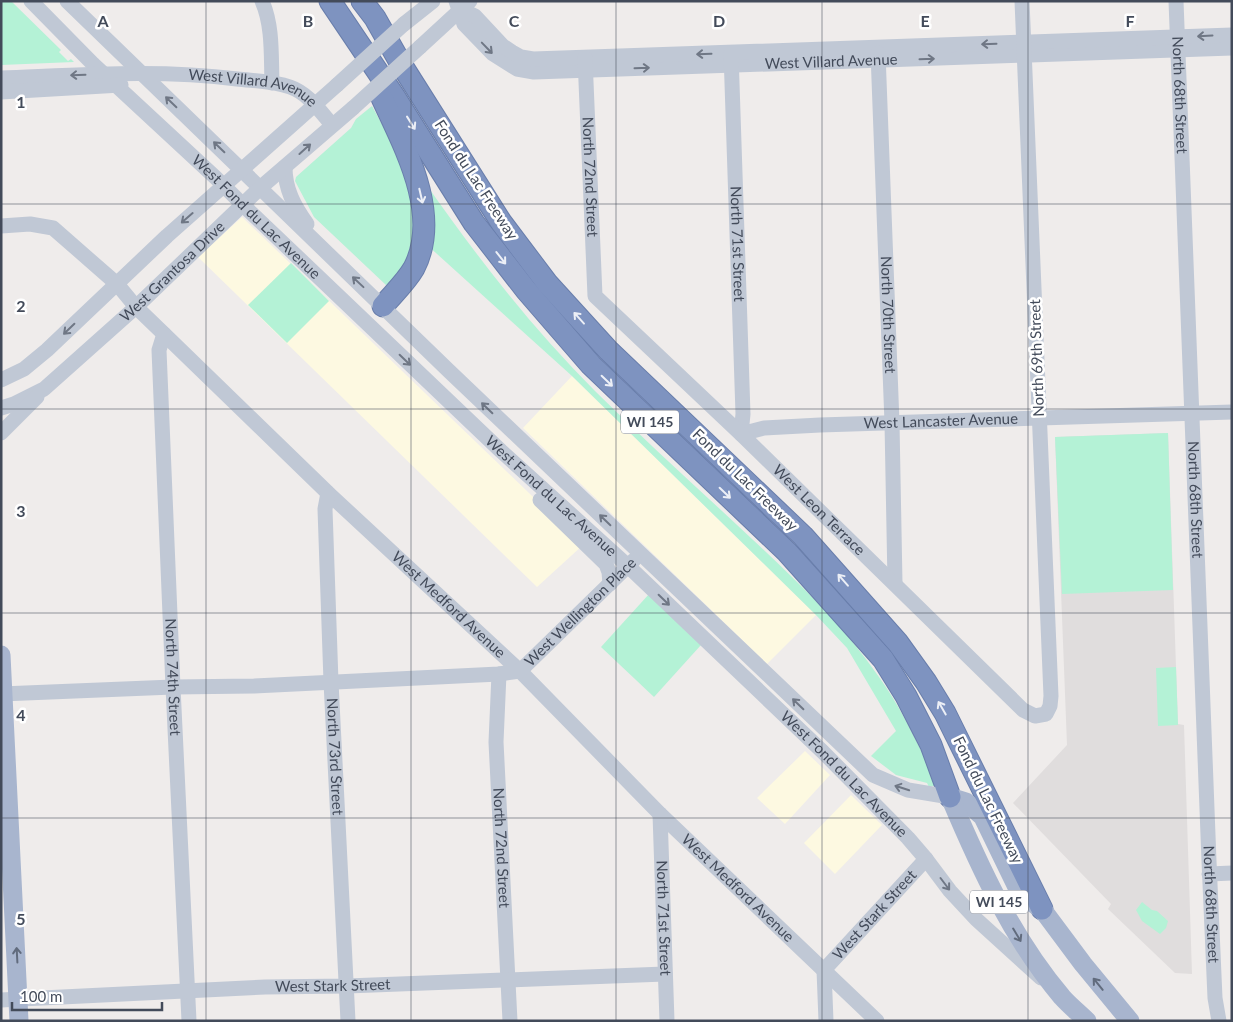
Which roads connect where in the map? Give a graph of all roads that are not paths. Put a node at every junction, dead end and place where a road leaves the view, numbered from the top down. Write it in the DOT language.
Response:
graph roads {
  1 [pos="31,1"];
  2 [pos="67,1"];
  3 [pos="262,1"];
  4 [pos="330,1"];
  5 [pos="433,1"];
  6 [pos="1022,1"];
  7 [pos="1176,1"];
  8 [pos="462,4"];
  9 [pos="368,7"];
  10 [pos="1232,35"];
  11 [pos="355,38"];
  12 [pos="1178,44"];
  13 [pos="1232,48"];
  14 [pos="1024,49"];
  15 [pos="878,54"];
  16 [pos="731,59"];
  17 [pos="585,64"];
  18 [pos="103,74"];
  19 [pos="150,76"];
  20 [pos="1,78"];
  21 [pos="272,83"];
  22 [pos="116,86"];
  23 [pos="1,92"];
  24 [pos="316,106"];
  25 [pos="332,125"];
  26 [pos="285,167"];
  27 [pos="242,171"];
  28 [pos="224,186"];
  29 [pos="260,188"];
  30 [pos="242,205"];
  31 [pos="1,226"];
  32 [pos="326,252"];
  33 [pos="116,284"];
  34 [pos="595,296"];
  35 [pos="136,306"];
  36 [pos="383,306"];
  37 [pos="164,334"];
  38 [pos="378,334"];
  39 [pos="47,350"];
  40 [pos="66,369"];
  41 [pos="1,380"];
  42 [pos="44,388"];
  43 [pos="1,408"];
  44 [pos="1232,412"];
  45 [pos="1192,414"];
  46 [pos="1039,419"];
  47 [pos="892,423"];
  48 [pos="1,432"];
  49 [pos="741,434"];
  50 [pos="523,472"];
  51 [pos="328,493"];
  52 [pos="640,553"];
  53 [pos="628,566"];
  54 [pos="895,583"];
  55 [pos="610,584"];
  56 [pos="1,656"];
  57 [pos="520,671"];
  58 [pos="499,674"];
  59 [pos="331,682"];
  60 [pos="173,687"];
  61 [pos="2,694"];
  62 [pos="1046,714"];
  63 [pos="950,797"];
  64 [pos="660,814"];
  65 [pos="926,859"];
  66 [pos="1232,873"];
  67 [pos="1209,874"];
  68 [pos="1042,909"];
  69 [pos="824,970"];
  70 [pos="664,974"];
  71 [pos="508,979"];
  72 [pos="346,986"];
  73 [pos="188,991"];
  74 [pos="1063,998"];
  75 [pos="1215,998"];
  76 [pos="10,999"];
  77 [pos="19,1021"];
  78 [pos="189,1021"];
  79 [pos="348,1021"];
  80 [pos="510,1021"];
  81 [pos="667,1021"];
  82 [pos="826,1021"];
  83 [pos="877,1021"];
  84 [pos="1087,1021"];
  85 [pos="1130,1021"];
  86 [pos="1212,1021"];
  87 [pos="1219,1021"];
  1 -- 18 [label="street, West Fond du Lac Avenue"];
  2 -- 19 [label="street, West Fond du Lac Avenue"];
  3 -- 21 [label="street"];
  4 -- 11 [label="highway, Fond du Lac Freeway / WI 145"];
  5 -- 24 [label="street, West Grantosa Drive, bridge"];
  6 -- 14 [label="street, North 69th Street"];
  7 -- 12 [label="street, North 68th Street"];
  8 -- 17 [label="street, West Villard Avenue"];
  8 -- 25 [label="street, West Grantosa Drive, bridge"];
  68 -- 9 [label="highway, Fond du Lac Freeway / WI 145, one-way"];
  10 -- 12 [label="street, West Villard Avenue, one-way"];
  11 -- 36 [label="highway, one-way"];
  11 -- 63 [label="highway, Fond du Lac Freeway / WI 145, one-way"];
  12 -- 13 [label="street, West Villard Avenue"];
  12 -- 14 [label="street, West Villard Avenue"];
  12 -- 45 [label="street, North 68th Street"];
  14 -- 15 [label="street, West Villard Avenue"];
  14 -- 46 [label="street, North 69th Street"];
  15 -- 16 [label="street, West Villard Avenue"];
  15 -- 47 [label="street, North 70th Street"];
  16 -- 17 [label="street, West Villard Avenue"];
  16 -- 49 [label="street, North 71st Street"];
  17 -- 34 [label="street, North 72nd Street"];
  18 -- 19 [label="street, West Villard Avenue"];
  18 -- 20 [label="street, West Villard Avenue, one-way"];
  18 -- 22 [label="street, West Fond du Lac Avenue"];
  19 -- 21 [label="street, West Villard Avenue"];
  19 -- 22 [label="street, West Villard Avenue"];
  27 -- 19 [label="street, West Fond du Lac Avenue, one-way"];
  21 -- 24 [label="street, West Villard Avenue"];
  22 -- 23 [label="street, West Villard Avenue"];
  22 -- 28 [label="street, West Fond du Lac Avenue"];
  24 -- 25 [label="street, West Villard Avenue"];
  24 -- 27 [label="street, West Grantosa Drive"];
  26 -- 25 [label="street, West Grantosa Drive, one-way"];
  26 -- 29 [label="street, West Grantosa Drive"];
  26 -- 32 [label="street"];
  27 -- 28 [label="street, West Grantosa Drive"];
  27 -- 29 [label="street, West Fond du Lac Avenue"];
  28 -- 30 [label="street, West Fond du Lac Avenue"];
  28 -- 33 [label="street, West Grantosa Drive, one-way"];
  29 -- 30 [label="street, West Grantosa Drive"];
  29 -- 32 [label="street, West Fond du Lac Avenue"];
  30 -- 35 [label="street, West Grantosa Drive"];
  30 -- 38 [label="street, West Fond du Lac Avenue"];
  31 -- 33 [label="street, West Medford Avenue"];
  36 -- 32 [label="street, West Fond du Lac Avenue, one-way"];
  33 -- 35 [label="street, West Medford Avenue"];
  33 -- 39 [label="street, West Grantosa Drive, one-way"];
  34 -- 49 [label="street, West Leon Terrace"];
  35 -- 37 [label="street, West Medford Avenue"];
  35 -- 40 [label="street, West Grantosa Drive"];
  36 -- 38 [label="street"];
  52 -- 36 [label="street, West Fond du Lac Avenue, one-way"];
  37 -- 51 [label="street, West Medford Avenue"];
  37 -- 60 [label="street, North 74th Street"];
  38 -- 50 [label="street, West Fond du Lac Avenue, one-way"];
  39 -- 40 [label="street"];
  39 -- 41 [label="street, West Grantosa Drive"];
  40 -- 42 [label="street, West Grantosa Drive"];
  42 -- 43 [label="street, West Grantosa Drive"];
  42 -- 48 [label="street"];
  44 -- 45 [label="street, West Lancaster Avenue"];
  45 -- 46 [label="street, West Lancaster Avenue"];
  45 -- 67 [label="street, North 68th Street"];
  46 -- 47 [label="street, West Lancaster Avenue"];
  46 -- 62 [label="street, North 69th Street"];
  47 -- 49 [label="street, West Lancaster Avenue"];
  47 -- 54 [label="street, North 70th Street"];
  49 -- 54 [label="street, West Leon Terrace"];
  50 -- 53 [label="street, West Fond du Lac Avenue"];
  50 -- 55 [label="street"];
  51 -- 57 [label="street, West Medford Avenue"];
  51 -- 59 [label="street, North 73rd Street"];
  52 -- 53 [label="street, West Wellington Place"];
  63 -- 52 [label="street, West Fond du Lac Avenue, one-way"];
  53 -- 55 [label="street, West Wellington Place"];
  53 -- 65 [label="street, West Fond du Lac Avenue, one-way"];
  54 -- 62 [label="street, West Leon Terrace"];
  55 -- 57 [label="street, West Wellington Place"];
  56 -- 61 [label="main road"];
  57 -- 58 [label="street"];
  57 -- 64 [label="street, West Medford Avenue"];
  58 -- 59 [label="street"];
  58 -- 71 [label="street, North 72nd Street"];
  59 -- 60 [label="street"];
  59 -- 72 [label="street, North 73rd Street"];
  60 -- 61 [label="street"];
  60 -- 73 [label="street, North 74th Street"];
  76 -- 61 [label="main road, one-way"];
  63 -- 68 [label="main road"];
  63 -- 74 [label="main road, West Fond du Lac Avenue / WI 145, one-way"];
  64 -- 69 [label="street, West Medford Avenue"];
  64 -- 70 [label="street, North 71st Street"];
  65 -- 69 [label="street, West Stark Street"];
  65 -- 74 [label="street, West Fond du Lac Avenue, one-way"];
  66 -- 67 [label="street"];
  67 -- 75 [label="street, North 68th Street"];
  85 -- 68 [label="main road, WI 145, one-way"];
  69 -- 82 [label="street"];
  69 -- 83 [label="street, West Medford Avenue"];
  70 -- 71 [label="street, West Stark Street"];
  70 -- 81 [label="street, North 71st Street"];
  71 -- 72 [label="street, West Stark Street"];
  71 -- 80 [label="street, North 72nd Street"];
  72 -- 73 [label="street, West Stark Street"];
  72 -- 79 [label="street, North 73rd Street"];
  73 -- 76 [label="street, West Stark Street"];
  73 -- 78 [label="street, North 74th Street"];
  74 -- 84 [label="main road, West Fond du Lac Avenue / WI 145"];
  75 -- 86 [label="street, North 68th Street"];
  75 -- 87 [label="street, North 68th Street"];
  76 -- 77 [label="main road"];
}
